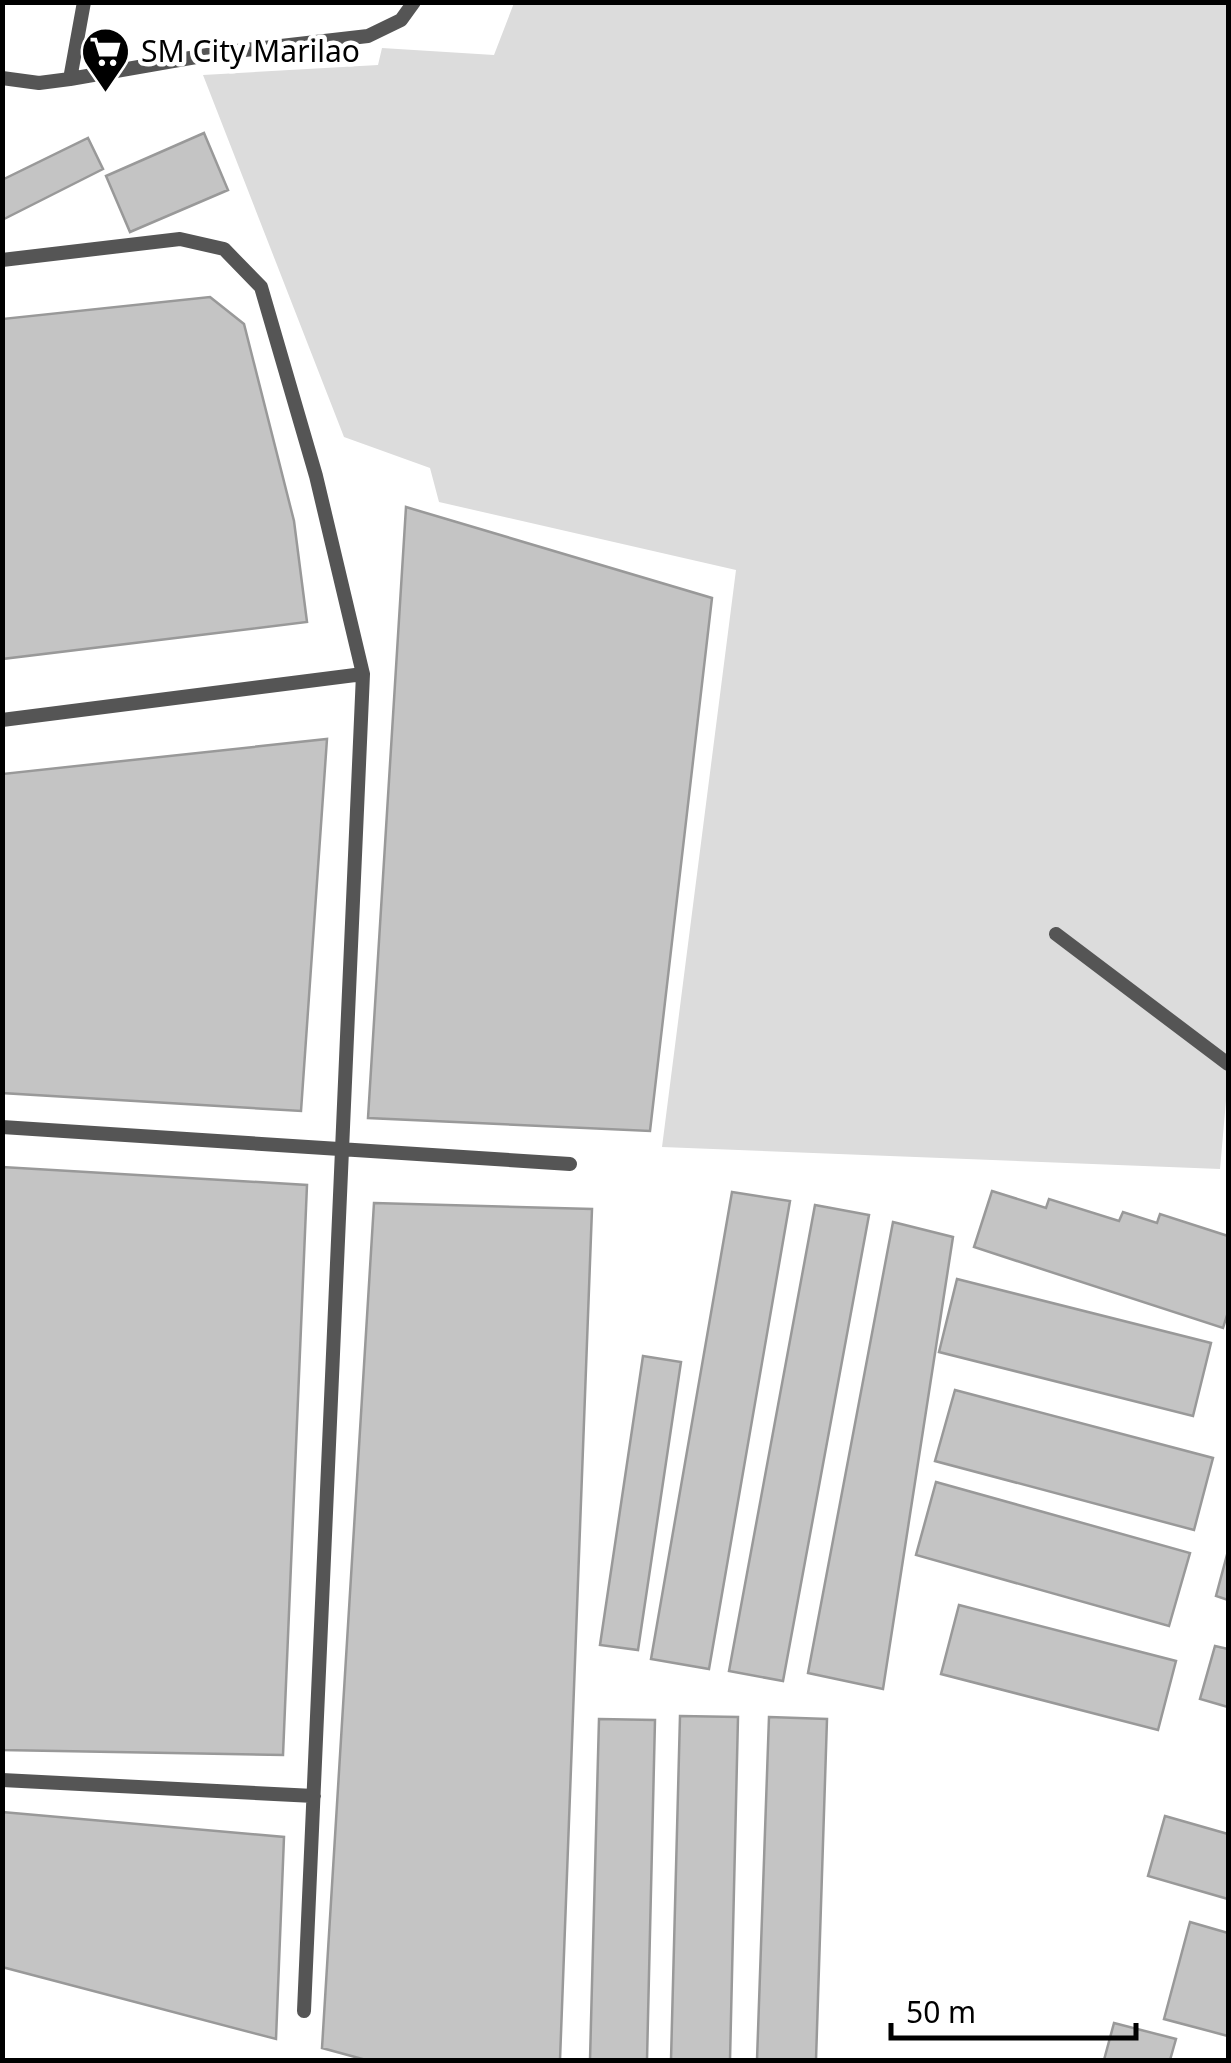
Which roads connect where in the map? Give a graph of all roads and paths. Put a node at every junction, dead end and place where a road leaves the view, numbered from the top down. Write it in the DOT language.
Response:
graph roads {
  1 [pos="84,2"];
  2 [pos="414,2"];
  3 [pos="2,78"];
  4 [pos="70,80"];
  5 [pos="2,260"];
  6 [pos="364,674"];
  7 [pos="2,720"];
  8 [pos="1056,934"];
  9 [pos="1228,1064"];
  10 [pos="2,1127"];
  11 [pos="344,1150"];
  12 [pos="570,1164"];
  13 [pos="2,1780"];
  14 [pos="314,1796"];
  15 [pos="304,2012"];
  1 -- 4 [label="lane"];
  2 -- 4 [label="lane"];
  3 -- 4 [label="lane"];
  5 -- 6 [label="lane"];
  6 -- 7 [label="lane"];
  6 -- 11 [label="lane"];
  8 -- 9 [label="lane"];
  10 -- 11 [label="lane"];
  11 -- 12 [label="lane"];
  11 -- 14 [label="lane"];
  13 -- 14 [label="lane"];
  14 -- 15 [label="lane"];
}
